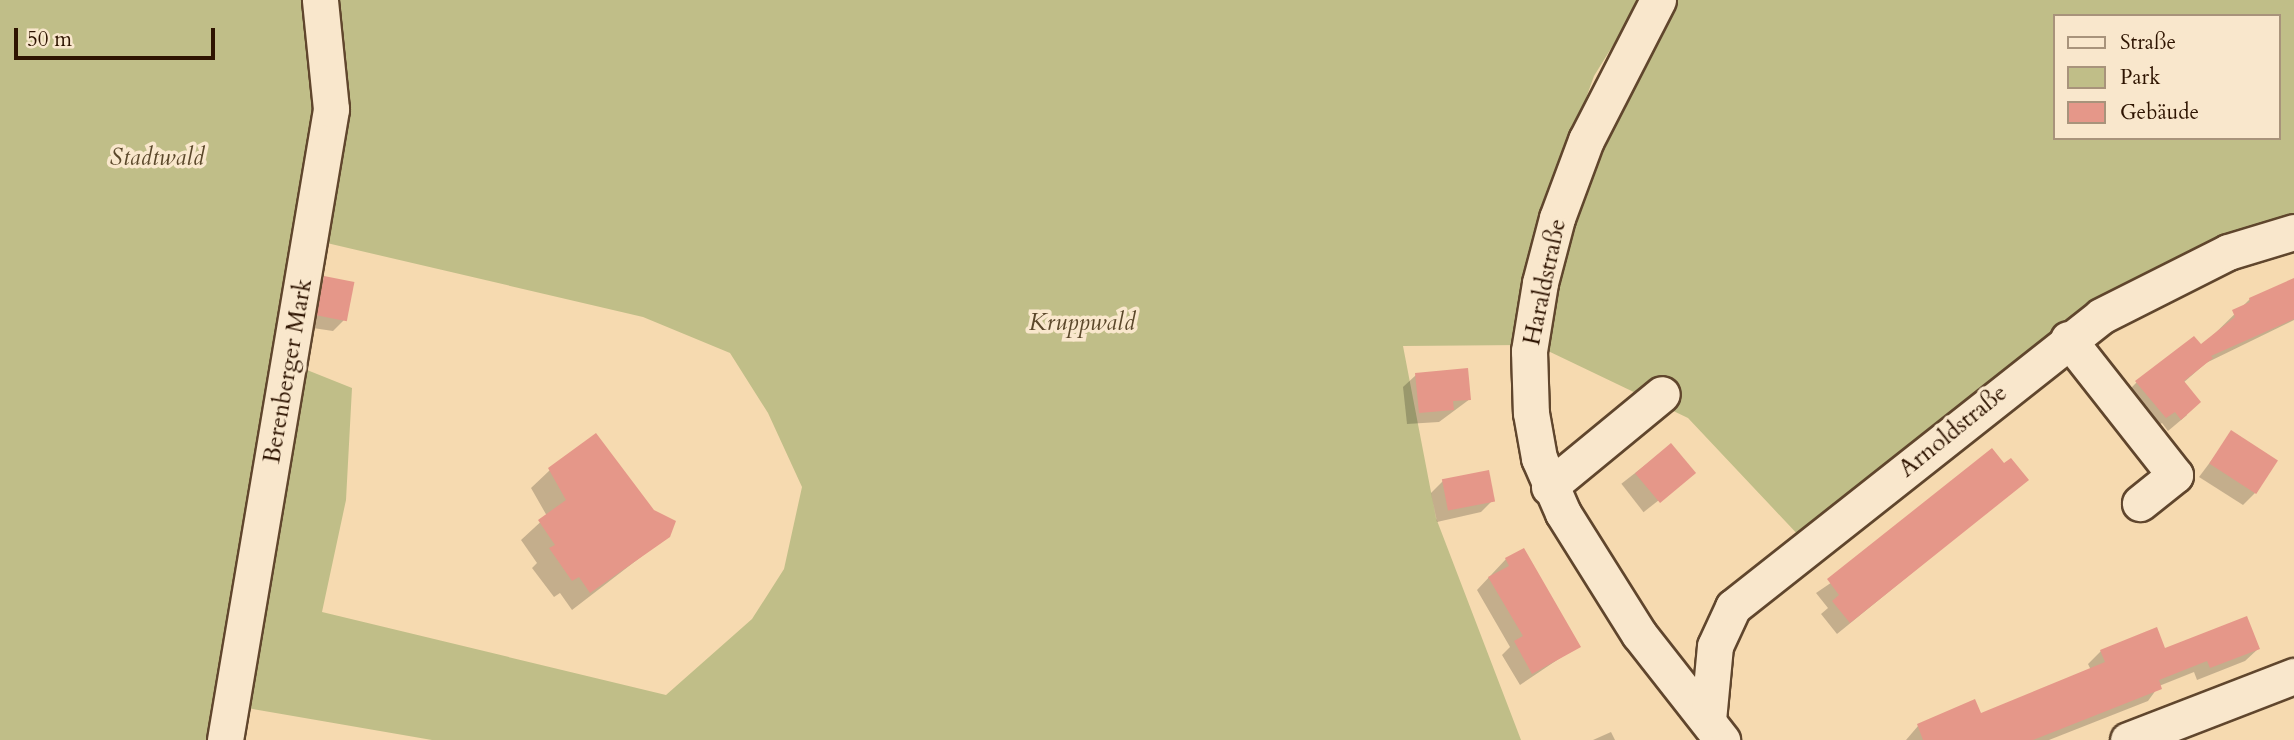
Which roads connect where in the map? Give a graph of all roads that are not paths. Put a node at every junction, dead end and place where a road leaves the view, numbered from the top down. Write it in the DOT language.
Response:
graph roads {
  1 [pos="320,0"];
  2 [pos="1658,0"];
  3 [pos="2294,232"];
  4 [pos="2068,339"];
  5 [pos="1662,394"];
  6 [pos="1549,487"];
  7 [pos="2140,503"];
  8 [pos="2294,676"];
  9 [pos="1715,730"];
  10 [pos="225,740"];
  11 [pos="2128,740"];
  1 -- 10 [label="street, Berenberger Mark"];
  2 -- 6 [label="street, Haraldstraße"];
  3 -- 4 [label="street, Arnoldstraße"];
  4 -- 7 [label="street"];
  4 -- 9 [label="street, Arnoldstraße"];
  5 -- 6 [label="street"];
  6 -- 9 [label="street, Haraldstraße"];
  8 -- 11 [label="street"];
}
